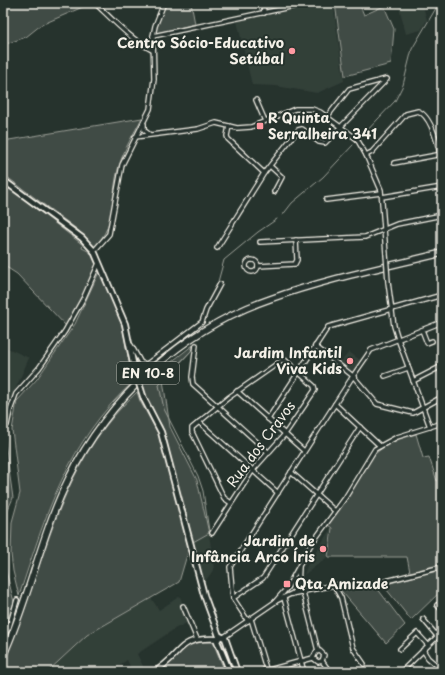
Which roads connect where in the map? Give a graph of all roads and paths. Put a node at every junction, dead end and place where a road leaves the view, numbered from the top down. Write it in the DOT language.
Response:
graph roads {
  1 [pos="95,3"];
  2 [pos="164,3"];
  3 [pos="262,3"];
  4 [pos="309,3"];
  5 [pos="264,13"];
  6 [pos="153,36"];
  7 [pos="152,50"];
  8 [pos="256,100"];
  9 [pos="327,117"];
  10 [pos="265,121"];
  11 [pos="144,122"];
  12 [pos="229,126"];
  13 [pos="340,127"];
  14 [pos="149,134"];
  15 [pos="135,137"];
  16 [pos="441,154"];
  17 [pos="366,155"];
  18 [pos="394,162"];
  19 [pos="442,162"];
  20 [pos="270,166"];
  21 [pos="264,173"];
  22 [pos="3,180"];
  23 [pos="442,187"];
  24 [pos="274,192"];
  25 [pos="382,195"];
  26 [pos="326,200"];
  27 [pos="442,215"];
  28 [pos="384,229"];
  29 [pos="296,240"];
  30 [pos="260,242"];
  31 [pos="217,248"];
  32 [pos="94,251"];
  33 [pos="442,253"];
  34 [pos="100,263"];
  35 [pos="258,266"];
  36 [pos="220,284"];
  37 [pos="442,295"];
  38 [pos="391,309"];
  39 [pos="442,322"];
  40 [pos="422,330"];
  41 [pos="398,339"];
  42 [pos="432,341"];
  43 [pos="128,345"];
  44 [pos="196,345"];
  45 [pos="315,346"];
  46 [pos="442,366"];
  47 [pos="408,368"];
  48 [pos="298,371"];
  49 [pos="353,376"];
  50 [pos="385,376"];
  51 [pos="413,381"];
  52 [pos="237,391"];
  53 [pos="442,397"];
  54 [pos="335,404"];
  55 [pos="218,406"];
  56 [pos="423,408"];
  57 [pos="268,419"];
  58 [pos="199,422"];
  59 [pos="442,422"];
  60 [pos="7,425"];
  61 [pos="360,426"];
  62 [pos="430,427"];
  63 [pos="285,434"];
  64 [pos="380,446"];
  65 [pos="304,452"];
  66 [pos="269,453"];
  67 [pos="253,470"];
  68 [pos="292,472"];
  69 [pos="278,493"];
  70 [pos="317,494"];
  71 [pos="231,503"];
  72 [pos="335,511"];
  73 [pos="212,533"];
  74 [pos="299,566"];
  75 [pos="442,567"];
  76 [pos="291,581"];
  77 [pos="298,582"];
  78 [pos="334,585"];
  79 [pos="287,588"];
  80 [pos="303,592"];
  81 [pos="292,594"];
  82 [pos="233,598"];
  83 [pos="284,598"];
  84 [pos="17,600"];
  85 [pos="275,602"];
  86 [pos="437,605"];
  87 [pos="184,606"];
  88 [pos="442,610"];
  89 [pos="423,619"];
  90 [pos="249,620"];
  91 [pos="442,632"];
  92 [pos="437,636"];
  93 [pos="3,637"];
  94 [pos="197,639"];
  95 [pos="221,639"];
  96 [pos="428,645"];
  97 [pos="400,649"];
  98 [pos="423,650"];
  99 [pos="318,651"];
  100 [pos="3,656"];
  101 [pos="313,658"];
  102 [pos="322,661"];
  103 [pos="301,662"];
  104 [pos="364,664"];
  105 [pos="406,670"];
  106 [pos="442,670"];
  107 [pos="266,671"];
  108 [pos="154,672"];
  109 [pos="230,672"];
  110 [pos="237,672"];
  111 [pos="261,672"];
  112 [pos="304,672"];
  113 [pos="330,672"];
  114 [pos="401,672"];
  1 -- 7 [label="street"];
  2 -- 6 [label="street"];
  3 -- 5 [label="street"];
  4 -- 5 [label="street"];
  5 -- 6 [label="street"];
  6 -- 7 [label="street"];
  7 -- 11 [label="street"];
  8 -- 10 [label="street"];
  9 -- 10 [label="street"];
  9 -- 13 [label="street"];
  9 -- 13 [label="street"];
  10 -- 12 [label="street"];
  11 -- 14 [label="street"];
  11 -- 15 [label="street"];
  12 -- 14 [label="street"];
  12 -- 21 [label="street"];
  13 -- 17 [label="street"];
  13 -- 20 [label="street"];
  14 -- 15 [label="street"];
  15 -- 32 [label="street"];
  16 -- 17 [label="street"];
  16 -- 18 [label="street"];
  16 -- 19 [label="street"];
  17 -- 25 [label="street"];
  20 -- 21 [label="street"];
  20 -- 24 [label="street"];
  21 -- 31 [label="street"];
  22 -- 32 [label="main road"];
  23 -- 25 [label="street"];
  25 -- 26 [label="street"];
  25 -- 28 [label="street"];
  27 -- 28 [label="street"];
  28 -- 29 [label="street"];
  28 -- 38 [label="street, bridge"];
  29 -- 30 [label="street"];
  29 -- 35 [label="street"];
  32 -- 34 [label="main road"];
  33 -- 100 [label="highway, EN 10-8"];
  34 -- 43 [label="main road"];
  34 -- 60 [label="street"];
  36 -- 43 [label="street"];
  37 -- 38 [label="street"];
  38 -- 41 [label="street"];
  38 -- 45 [label="street"];
  39 -- 40 [label="street"];
  40 -- 41 [label="street"];
  40 -- 42 [label="street"];
  41 -- 47 [label="street"];
  41 -- 49 [label="street"];
  43 -- 95 [label="main road, bridge"];
  44 -- 55 [label="street"];
  45 -- 48 [label="street"];
  45 -- 49 [label="street"];
  46 -- 51 [label="street"];
  47 -- 50 [label="street"];
  47 -- 51 [label="street"];
  48 -- 52 [label="street"];
  48 -- 57 [label="street"];
  48 -- 63 [label="street, Rua dos Cravos"];
  49 -- 54 [label="street"];
  49 -- 56 [label="street"];
  51 -- 56 [label="street"];
  52 -- 55 [label="street"];
  52 -- 57 [label="street"];
  53 -- 56 [label="street"];
  54 -- 61 [label="street"];
  54 -- 65 [label="street"];
  55 -- 58 [label="street"];
  55 -- 66 [label="street"];
  56 -- 62 [label="street"];
  57 -- 63 [label="street"];
  58 -- 67 [label="street"];
  58 -- 71 [label="street"];
  59 -- 62 [label="street"];
  61 -- 64 [label="street"];
  61 -- 70 [label="street"];
  62 -- 64 [label="street"];
  63 -- 65 [label="street"];
  63 -- 66 [label="street, Rua dos Cravos"];
  64 -- 72 [label="street"];
  65 -- 68 [label="street"];
  66 -- 67 [label="street, Rua dos Cravos"];
  67 -- 69 [label="street"];
  67 -- 71 [label="street, Rua dos Cravos"];
  68 -- 69 [label="street"];
  68 -- 70 [label="street"];
  69 -- 82 [label="street"];
  70 -- 72 [label="street"];
  70 -- 82 [label="street"];
  71 -- 73 [label="street, Rua dos Cravos"];
  72 -- 74 [label="street"];
  74 -- 76 [label="street"];
  74 -- 77 [label="street"];
  75 -- 78 [label="street"];
  76 -- 77 [label="street"];
  76 -- 79 [label="street"];
  77 -- 80 [label="street"];
  77 -- 81 [label="street"];
  78 -- 80 [label="street"];
  78 -- 104 [label="street"];
  79 -- 81 [label="street"];
  79 -- 85 [label="street"];
  80 -- 81 [label="street"];
  80 -- 99 [label="street"];
  81 -- 83 [label="street"];
  82 -- 90 [label="street"];
  83 -- 85 [label="street"];
  83 -- 103 [label="street"];
  84 -- 93 [label="street"];
  85 -- 90 [label="street"];
  86 -- 88 [label="street"];
  87 -- 94 [label="street"];
  89 -- 92 [label="street"];
  90 -- 95 [label="street"];
  90 -- 107 [label="street"];
  91 -- 92 [label="street"];
  92 -- 96 [label="street"];
  94 -- 95 [label="street"];
  94 -- 108 [label="street"];
  95 -- 109 [label="main road"];
  95 -- 110 [label="main road"];
  96 -- 97 [label="street"];
  96 -- 98 [label="street"];
  98 -- 105 [label="street"];
  98 -- 106 [label="street"];
  99 -- 101 [label="street"];
  99 -- 102 [label="street"];
  101 -- 102 [label="street"];
  101 -- 103 [label="street"];
  102 -- 113 [label="street"];
  103 -- 107 [label="street"];
  103 -- 112 [label="street"];
  105 -- 114 [label="street"];
  107 -- 111 [label="street"];
}
